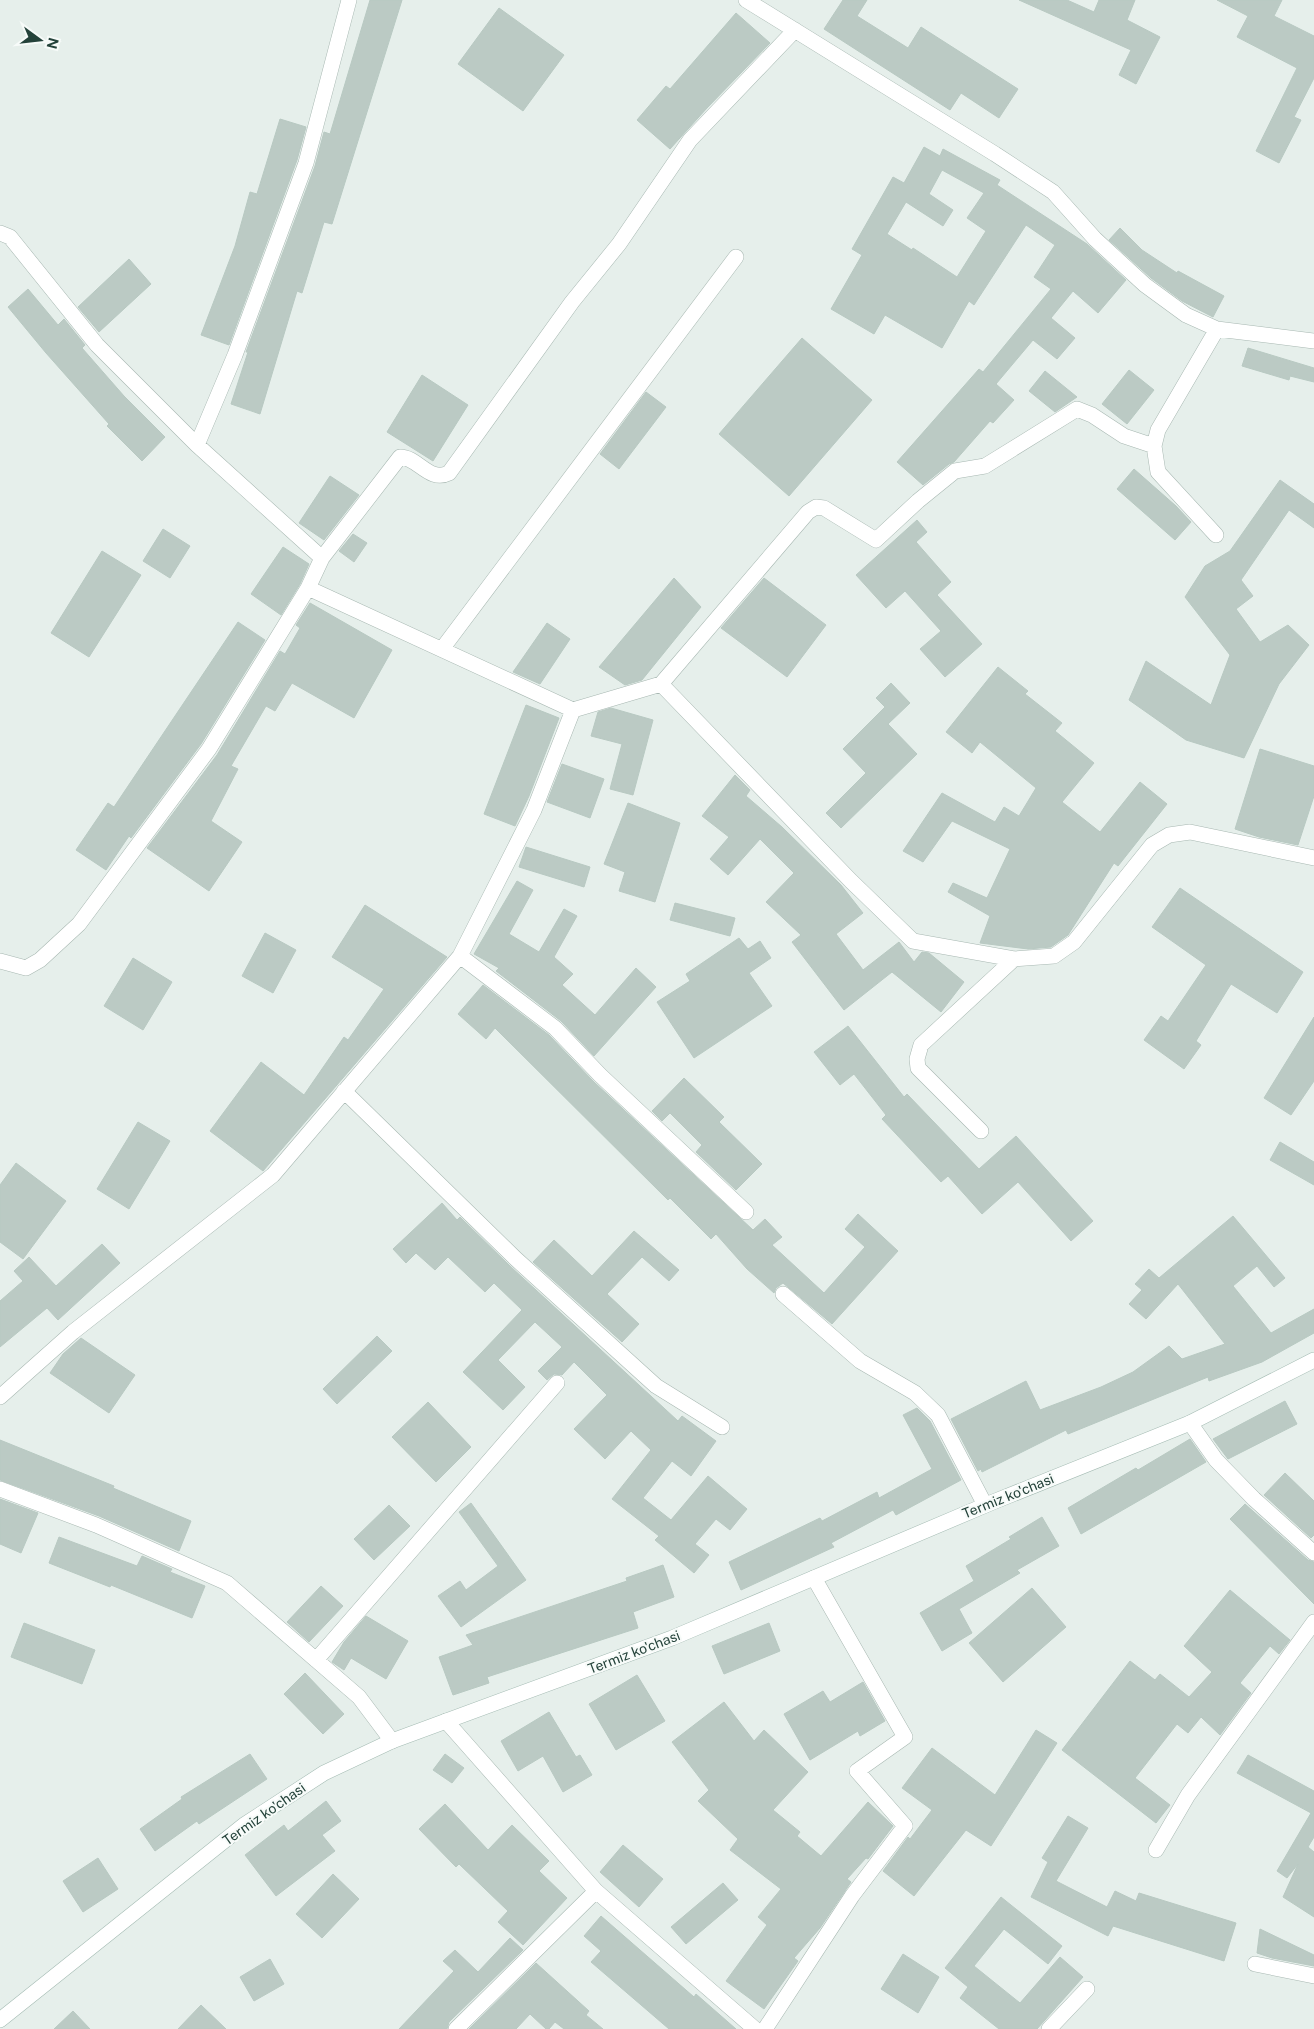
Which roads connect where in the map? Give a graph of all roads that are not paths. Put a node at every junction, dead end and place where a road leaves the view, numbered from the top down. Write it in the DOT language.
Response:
graph roads {
  1 [pos="349,0"];
  2 [pos="746,0"];
  3 [pos="795,30"];
  4 [pos="0,232"];
  5 [pos="736,257"];
  6 [pos="1217,329"];
  7 [pos="1314,341"];
  8 [pos="197,444"];
  9 [pos="1154,446"];
  10 [pos="1216,536"];
  11 [pos="322,558"];
  12 [pos="308,588"];
  13 [pos="442,649"];
  14 [pos="661,684"];
  15 [pos="573,710"];
  16 [pos="1314,858"];
  17 [pos="460,956"];
  18 [pos="1014,959"];
  19 [pos="0,961"];
  20 [pos="344,1091"];
  21 [pos="981,1131"];
  22 [pos="746,1212"];
  23 [pos="782,1294"];
  24 [pos="1314,1360"];
  25 [pos="557,1384"];
  26 [pos="0,1397"];
  27 [pos="1190,1423"];
  28 [pos="722,1427"];
  29 [pos="0,1489"];
  30 [pos="985,1505"];
  31 [pos="1314,1553"];
  32 [pos="814,1578"];
  33 [pos="1314,1622"];
  34 [pos="316,1660"];
  35 [pos="446,1721"];
  36 [pos="392,1741"];
  37 [pos="1156,1850"];
  38 [pos="596,1891"];
  39 [pos="1255,1964"];
  40 [pos="1314,1976"];
  41 [pos="1087,1989"];
  42 [pos="0,2020"];
  43 [pos="456,2029"];
  44 [pos="755,2029"];
  45 [pos="765,2029"];
  46 [pos="1049,2029"];
  1 -- 8 [label="street"];
  2 -- 3 [label="street"];
  3 -- 6 [label="street"];
  3 -- 11 [label="street"];
  4 -- 8 [label="street"];
  5 -- 13 [label="street"];
  6 -- 7 [label="street"];
  6 -- 9 [label="street"];
  8 -- 11 [label="street"];
  9 -- 10 [label="street"];
  9 -- 14 [label="street"];
  11 -- 12 [label="street"];
  12 -- 13 [label="street"];
  12 -- 19 [label="street"];
  13 -- 15 [label="street"];
  14 -- 15 [label="street"];
  14 -- 18 [label="street"];
  15 -- 17 [label="street"];
  16 -- 18 [label="street"];
  17 -- 20 [label="street"];
  17 -- 22 [label="street"];
  18 -- 21 [label="street"];
  20 -- 26 [label="street"];
  20 -- 28 [label="street"];
  23 -- 30 [label="street"];
  24 -- 27 [label="street, Termiz ko'chasi"];
  25 -- 34 [label="street"];
  27 -- 30 [label="street, Termiz ko'chasi"];
  27 -- 31 [label="street"];
  29 -- 34 [label="street"];
  30 -- 32 [label="street, Termiz ko'chasi"];
  32 -- 35 [label="street, Termiz ko'chasi"];
  32 -- 45 [label="street"];
  33 -- 37 [label="street"];
  34 -- 36 [label="street"];
  35 -- 36 [label="street, Termiz ko'chasi"];
  35 -- 38 [label="street"];
  36 -- 42 [label="street, Termiz ko'chasi"];
  38 -- 43 [label="street"];
  38 -- 44 [label="street"];
  39 -- 40 [label="street"];
  41 -- 46 [label="street"];
}
